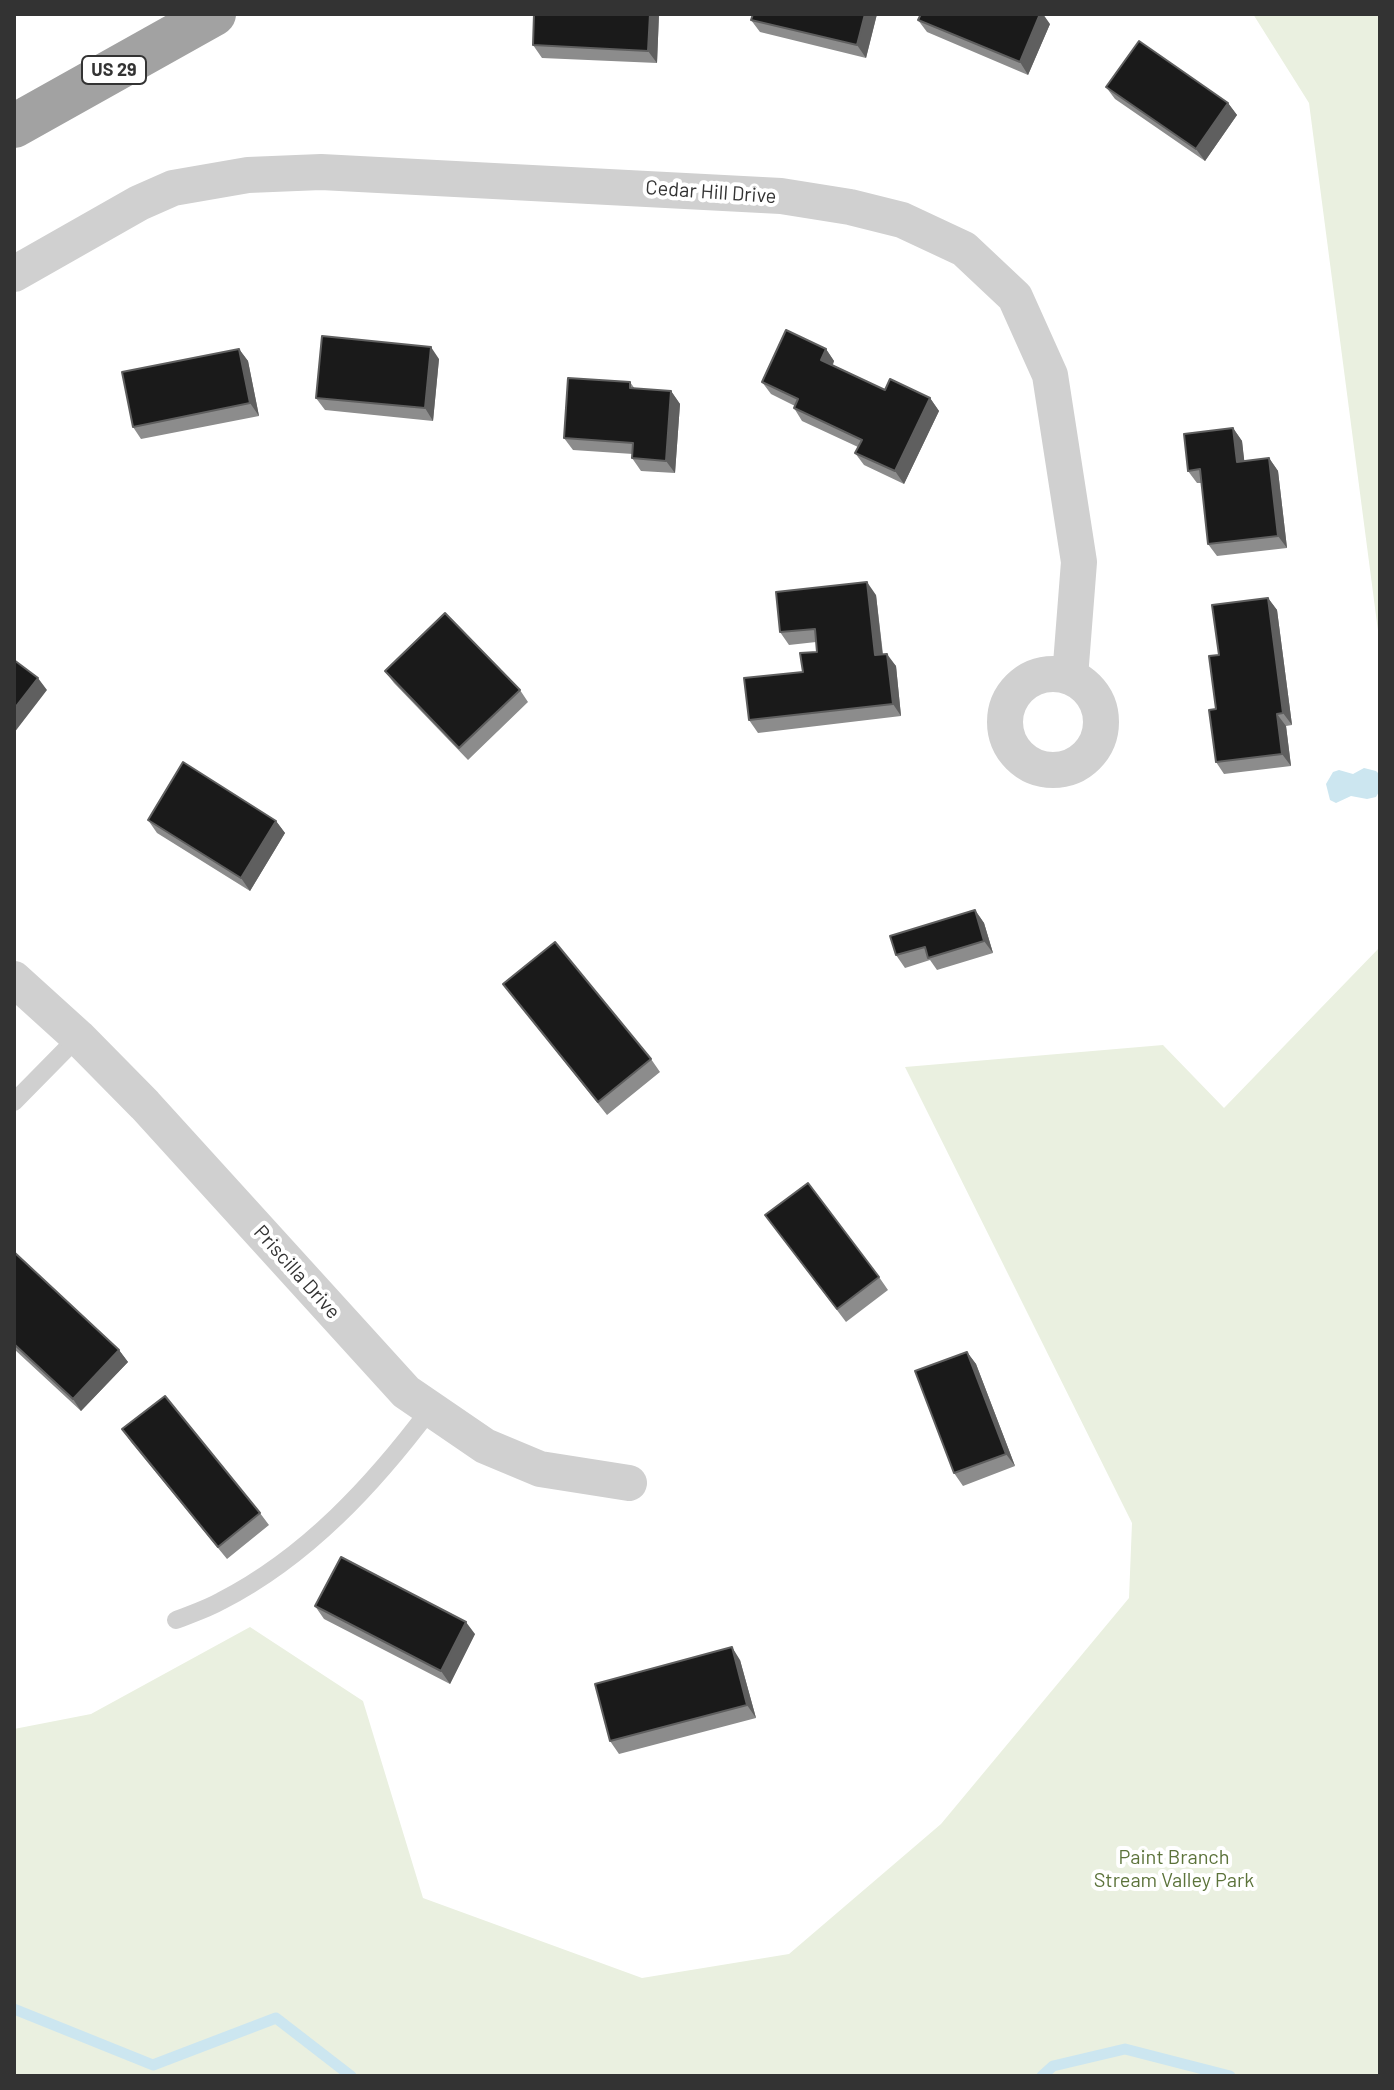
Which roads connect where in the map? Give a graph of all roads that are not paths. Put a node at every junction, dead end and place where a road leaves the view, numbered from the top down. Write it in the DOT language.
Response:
graph roads {
  1 [pos="214,14"];
  2 [pos="14,126"];
  3 [pos="14,274"];
  4 [pos="1070,677"];
  5 [pos="14,979"];
  6 [pos="78,1037"];
  7 [pos="14,1102"];
  8 [pos="431,1408"];
  9 [pos="629,1483"];
  10 [pos="176,1620"];
  1 -- 2 [label="highway, US 29"];
  3 -- 4 [label="street, Cedar Hill Drive"];
  5 -- 6 [label="street, Priscilla Drive"];
  6 -- 7 [label="lane"];
  6 -- 8 [label="street, Priscilla Drive"];
  8 -- 9 [label="street, Priscilla Drive"];
  8 -- 10 [label="lane"];
}
